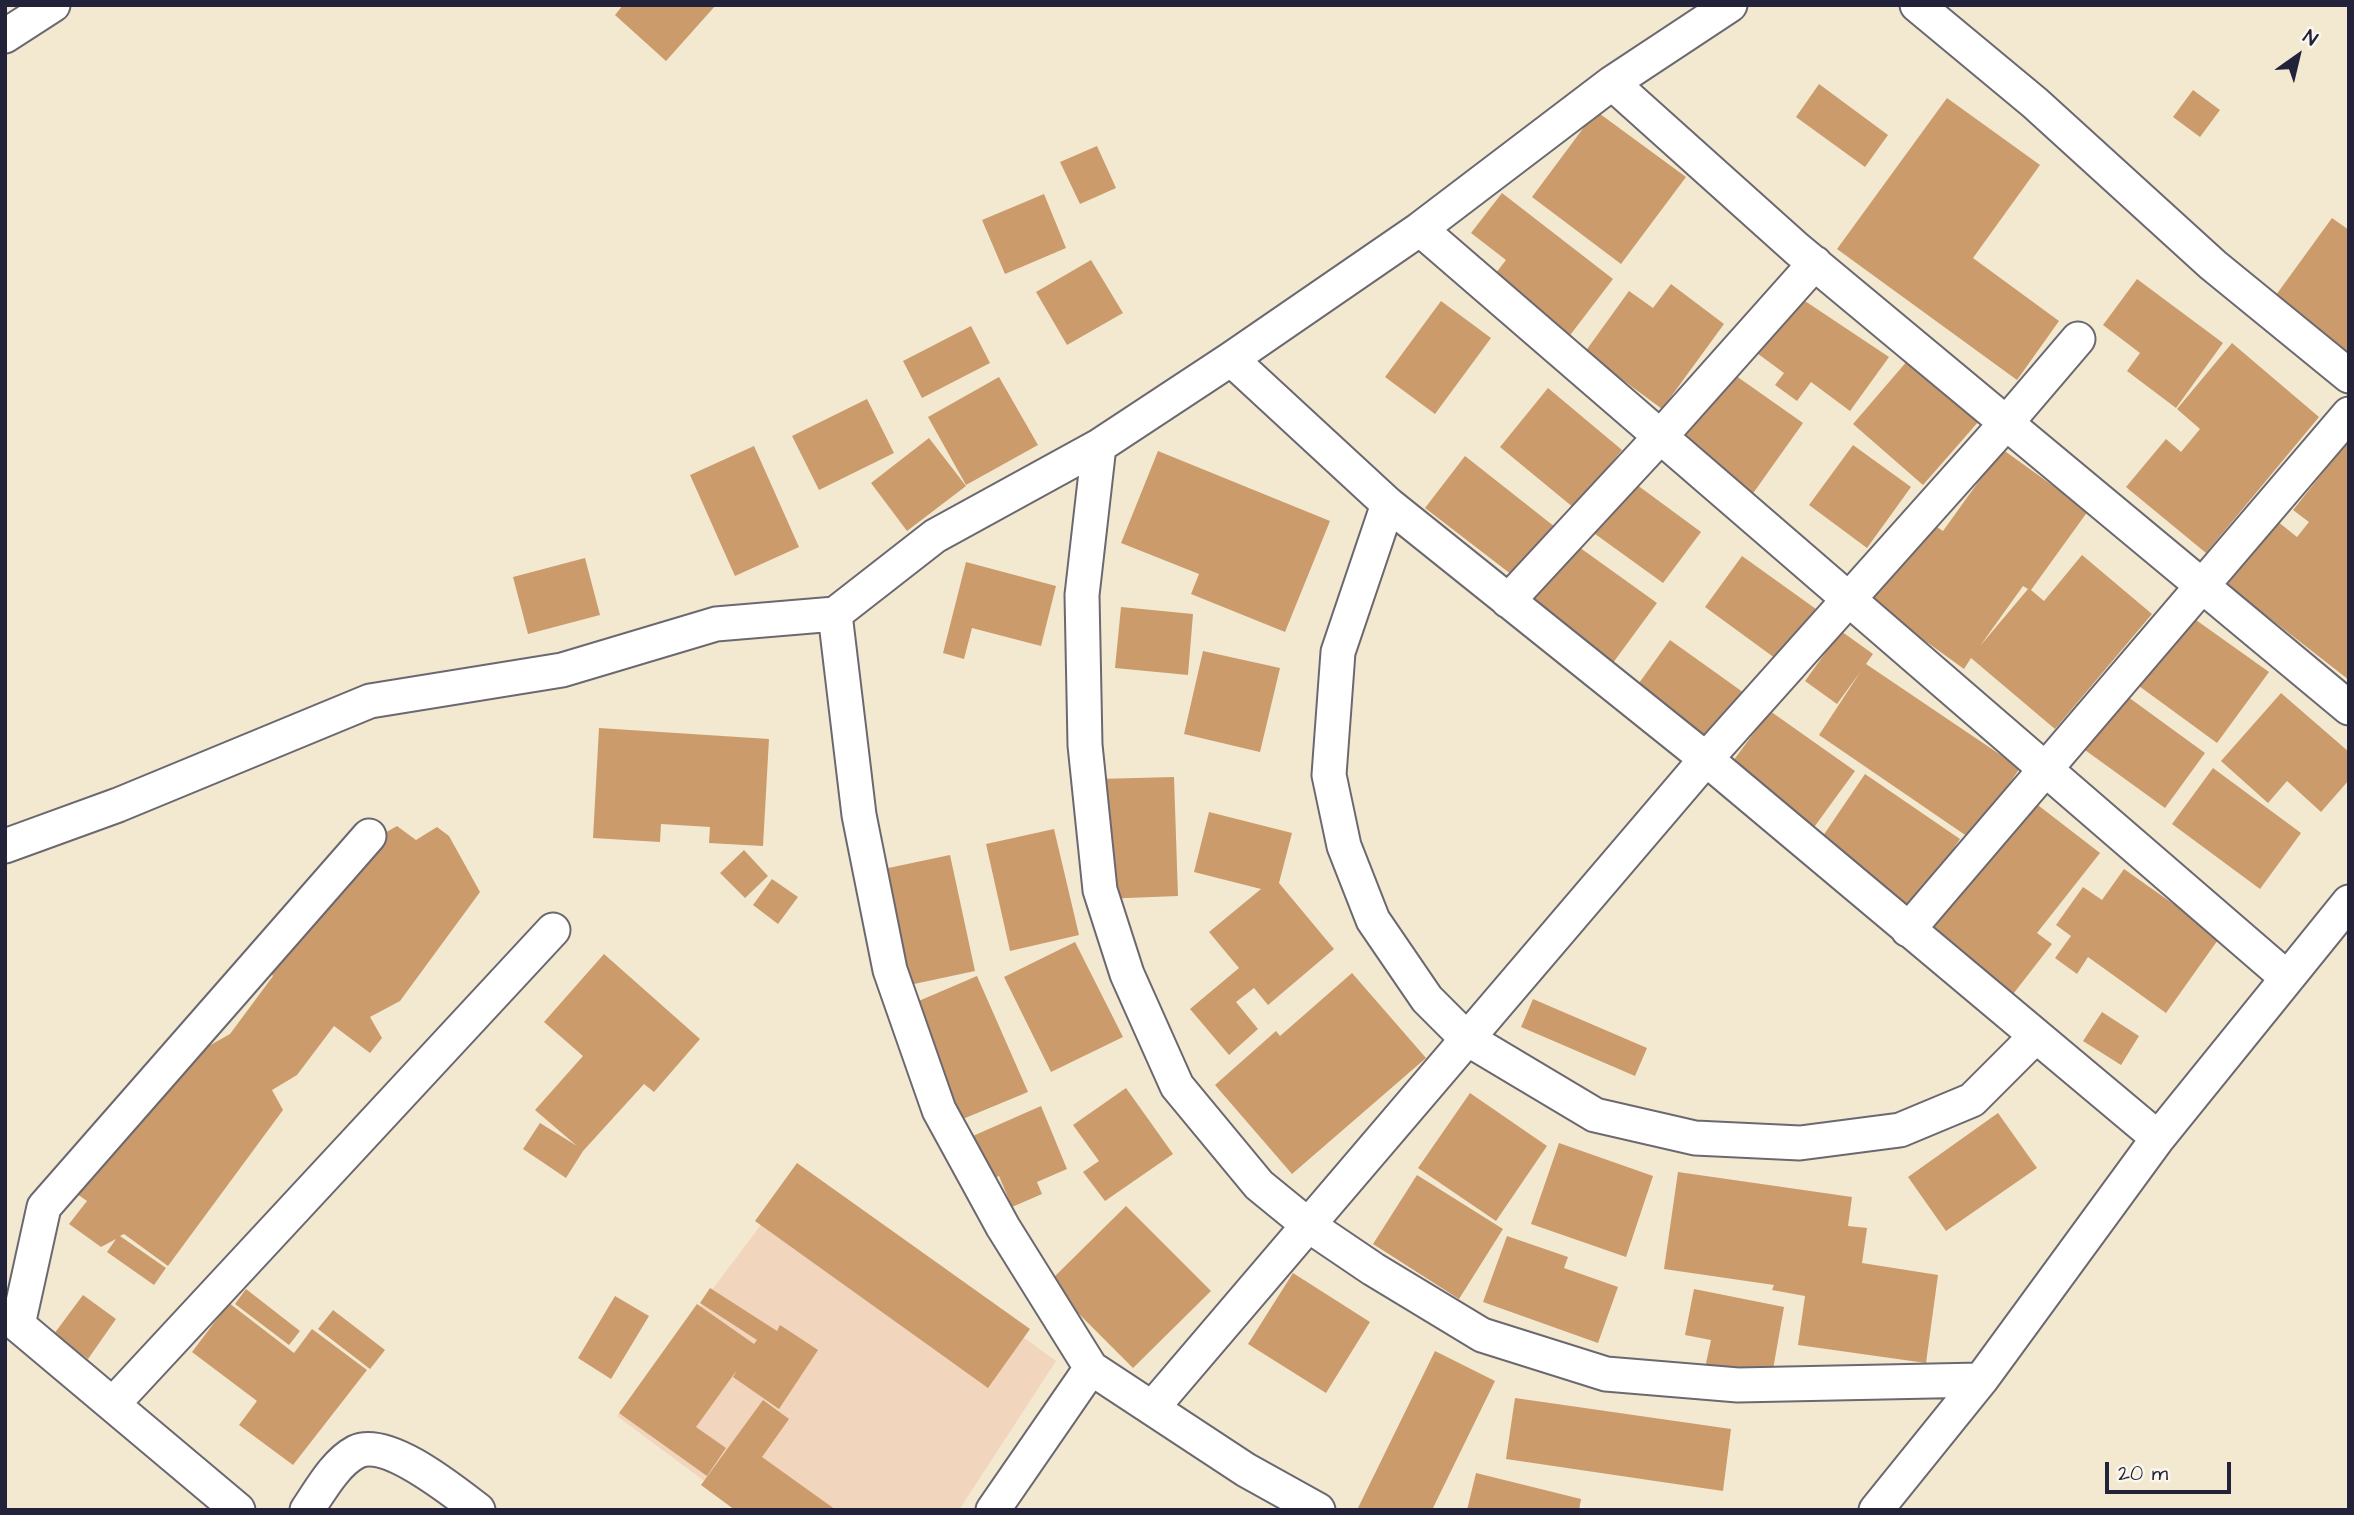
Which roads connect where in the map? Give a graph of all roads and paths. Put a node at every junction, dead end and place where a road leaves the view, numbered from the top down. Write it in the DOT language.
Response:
graph roads {
  1 [pos="53,5"];
  2 [pos="1730,5"];
  3 [pos="1917,5"];
  4 [pos="5,36"];
  5 [pos="1612,83"];
  6 [pos="1420,229"];
  7 [pos="1815,263"];
  8 [pos="2078,339"];
  9 [pos="1231,359"];
  10 [pos="2349,376"];
  11 [pos="2349,414"];
  12 [pos="2008,421"];
  13 [pos="1660,438"];
  14 [pos="1099,446"];
  15 [pos="1388,503"];
  16 [pos="2203,585"];
  17 [pos="1846,599"];
  18 [pos="1508,601"];
  19 [pos="835,614"];
  20 [pos="2349,708"];
  21 [pos="1706,759"];
  22 [pos="2045,769"];
  23 [pos="369,836"];
  24 [pos="5,846"];
  25 [pos="2349,902"];
  26 [pos="552,930"];
  27 [pos="1908,930"];
  28 [pos="2286,977"];
  29 [pos="2035,1037"];
  30 [pos="1466,1038"];
  31 [pos="2158,1138"];
  32 [pos="1308,1225"];
  33 [pos="1091,1368"];
  34 [pos="1981,1380"];
  35 [pos="113,1405"];
  36 [pos="1153,1407"];
  37 [pos="238,1510"];
  38 [pos="307,1510"];
  39 [pos="478,1510"];
  40 [pos="993,1510"];
  41 [pos="1318,1510"];
  42 [pos="1877,1510"];
  1 -- 4 [label="street"];
  2 -- 5 [label="street"];
  3 -- 10 [label="street"];
  5 -- 6 [label="street"];
  5 -- 7 [label="street"];
  6 -- 9 [label="street"];
  6 -- 13 [label="street"];
  7 -- 12 [label="street"];
  7 -- 13 [label="street"];
  8 -- 12 [label="street"];
  9 -- 14 [label="street"];
  9 -- 15 [label="street"];
  11 -- 16 [label="street"];
  12 -- 16 [label="street"];
  12 -- 17 [label="street"];
  13 -- 17 [label="street"];
  13 -- 18 [label="street"];
  14 -- 19 [label="street"];
  14 -- 32 [label="street"];
  15 -- 18 [label="street"];
  15 -- 30 [label="street"];
  16 -- 20 [label="street"];
  16 -- 22 [label="street"];
  17 -- 21 [label="street"];
  17 -- 22 [label="street"];
  18 -- 21 [label="street"];
  19 -- 24 [label="street"];
  19 -- 33 [label="street"];
  21 -- 27 [label="street"];
  21 -- 30 [label="street"];
  22 -- 27 [label="street"];
  22 -- 28 [label="street"];
  23 -- 35 [label="street"];
  25 -- 28 [label="street"];
  26 -- 35 [label="street"];
  27 -- 29 [label="street"];
  28 -- 31 [label="street"];
  29 -- 30 [label="street"];
  29 -- 31 [label="street"];
  30 -- 32 [label="street"];
  31 -- 34 [label="street"];
  32 -- 34 [label="street"];
  32 -- 36 [label="street"];
  33 -- 36 [label="street"];
  33 -- 40 [label="street"];
  34 -- 42 [label="street"];
  35 -- 37 [label="street"];
  36 -- 41 [label="street"];
  38 -- 39 [label="street"];
}
